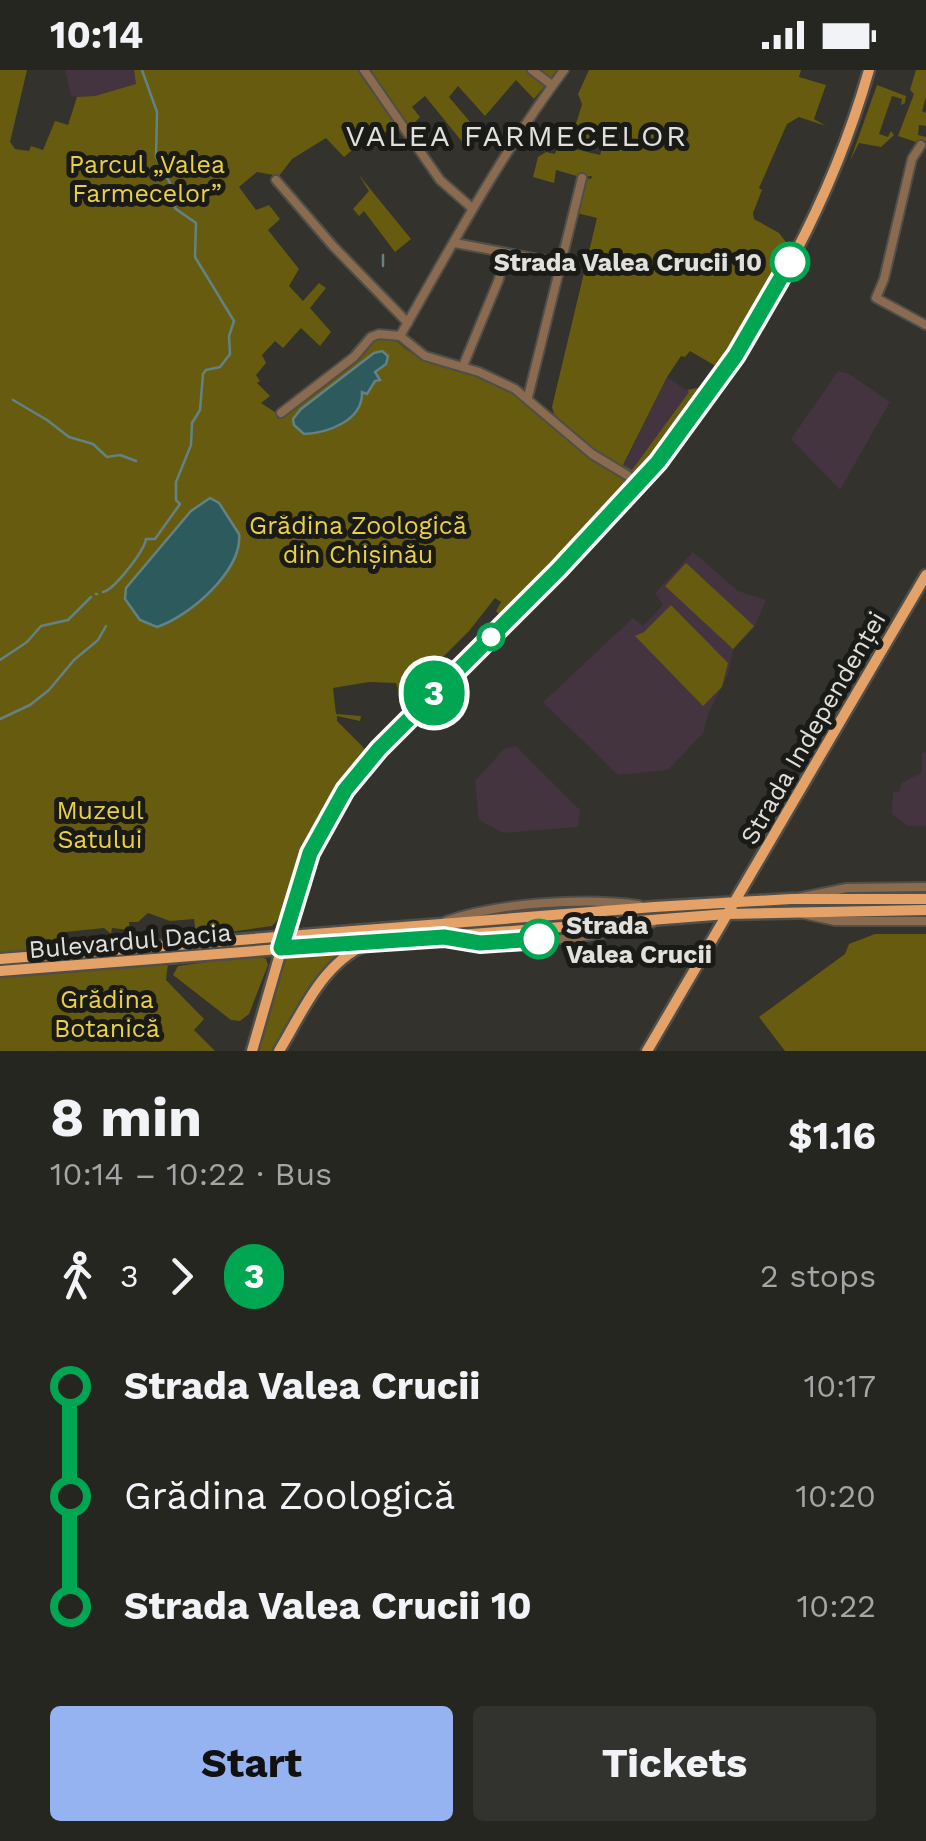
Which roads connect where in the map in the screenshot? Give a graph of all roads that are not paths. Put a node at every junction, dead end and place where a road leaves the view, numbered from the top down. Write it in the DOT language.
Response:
graph roads {
  1 [pos="364,70"];
  2 [pos="532,70"];
  3 [pos="564,70"];
  4 [pos="869,70"];
  5 [pos="552,86"];
  6 [pos="921,145"];
  7 [pos="582,178"];
  8 [pos="276,180"];
  9 [pos="472,208"];
  10 [pos="455,243"];
  11 [pos="504,255"];
  12 [pos="560,263"];
  13 [pos="408,322"];
  14 [pos="926,324"];
  15 [pos="400,336"];
  16 [pos="463,366"];
  17 [pos="528,398"];
  18 [pos="282,413"];
  19 [pos="640,483"];
  20 [pos="926,575"];
  21 [pos="926,888"];
  22 [pos="794,899"];
  23 [pos="926,899"];
  24 [pos="734,902"];
  25 [pos="926,910"];
  26 [pos="799,912"];
  27 [pos="727,914"];
  28 [pos="926,921"];
  29 [pos="370,929"];
  30 [pos="285,934"];
  31 [pos="369,943"];
  32 [pos="281,948"];
  33 [pos="0,958"];
  34 [pos="29,962"];
  35 [pos="0,971"];
  36 [pos="252,1051"];
  37 [pos="279,1051"];
  38 [pos="648,1051"];
  1 -- 9 [label="street"];
  2 -- 5 [label="street"];
  3 -- 5 [label="street"];
  4 -- 19 [label="main road"];
  5 -- 9 [label="street"];
  6 -- 14 [label="street"];
  7 -- 12 [label="street"];
  8 -- 13 [label="street"];
  9 -- 10 [label="street"];
  10 -- 11 [label="street"];
  10 -- 13 [label="street"];
  11 -- 12 [label="street"];
  11 -- 16 [label="street"];
  12 -- 17 [label="street"];
  13 -- 15 [label="street"];
  15 -- 16 [label="street"];
  15 -- 18 [label="street"];
  16 -- 17 [label="street"];
  17 -- 19 [label="street"];
  19 -- 30 [label="main road"];
  20 -- 24 [label="main road, Strada Independenței"];
  21 -- 22 [label="street, Bulevardul Dacia"];
  22 -- 23 [label="main road, Bulevardul Dacia"];
  22 -- 24 [label="main road, Bulevardul Dacia"];
  24 -- 27 [label="main road, Strada Independenței"];
  24 -- 29 [label="main road, Bulevardul Dacia"];
  25 -- 26 [label="main road, Bulevardul Dacia"];
  26 -- 27 [label="main road, Bulevardul Dacia"];
  26 -- 28 [label="street, Bulevardul Dacia"];
  27 -- 31 [label="main road, Bulevardul Dacia"];
  27 -- 38 [label="main road, Strada Independenței"];
  29 -- 30 [label="main road, Bulevardul Dacia"];
  29 -- 31 [label="main road"];
  30 -- 32 [label="main road"];
  30 -- 34 [label="main road, Bulevardul Dacia"];
  31 -- 32 [label="main road, Bulevardul Dacia"];
  31 -- 37 [label="main road"];
  32 -- 34 [label="main road, Bulevardul Dacia"];
  32 -- 36 [label="main road"];
  33 -- 34 [label="main road, Bulevardul Dacia"];
  34 -- 35 [label="main road, Bulevardul Dacia"];
}
